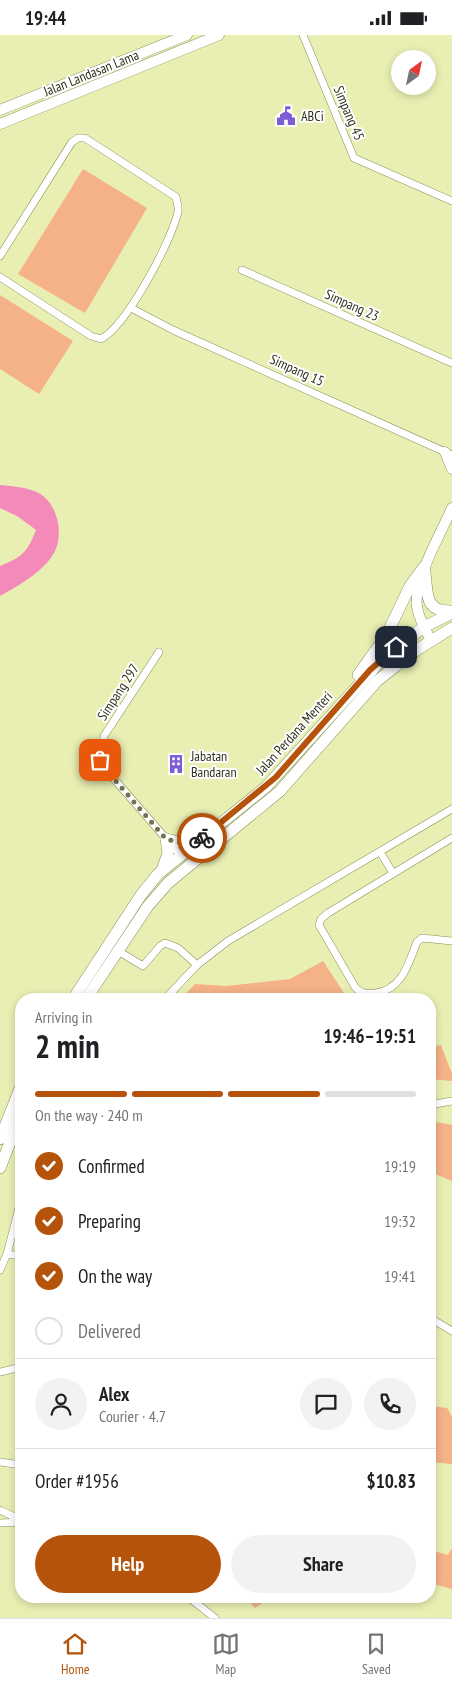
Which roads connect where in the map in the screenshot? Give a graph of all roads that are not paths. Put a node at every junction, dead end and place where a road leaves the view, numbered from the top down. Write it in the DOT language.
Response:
graph roads {
  1 [pos="187,35"];
  2 [pos="219,35"];
  3 [pos="303,35"];
  4 [pos="0,110"];
  5 [pos="0,124"];
  6 [pos="452,201"];
  7 [pos="0,256"];
  8 [pos="242,270"];
  9 [pos="0,277"];
  10 [pos="131,308"];
  11 [pos="452,363"];
  12 [pos="449,453"];
  13 [pos="452,469"];
  14 [pos="452,508"];
  15 [pos="424,567"];
  16 [pos="452,612"];
  17 [pos="424,627"];
  18 [pos="452,628"];
  19 [pos="431,640"];
  20 [pos="159,652"];
  21 [pos="338,706"];
  22 [pos="452,809"];
  23 [pos="452,838"];
  24 [pos="166,839"];
  25 [pos="200,839"];
  26 [pos="380,852"];
  27 [pos="180,856"];
  28 [pos="189,865"];
  29 [pos="161,871"];
  30 [pos="392,873"];
  31 [pos="452,941"];
  32 [pos="118,951"];
  33 [pos="197,965"];
  34 [pos="77,993"];
  35 [pos="90,993"];
  36 [pos="171,993"];
  37 [pos="363,993"];
  38 [pos="376,993"];
  39 [pos="15,1101"];
  40 [pos="452,1101"];
  41 [pos="436,1104"];
  42 [pos="15,1129"];
  43 [pos="0,1139"];
  44 [pos="0,1168"];
  45 [pos="15,1223"];
  46 [pos="7,1253"];
  47 [pos="15,1255"];
  48 [pos="0,1270"];
  49 [pos="436,1322"];
  50 [pos="452,1331"];
  51 [pos="15,1368"];
  52 [pos="0,1372"];
  53 [pos="0,1461"];
  54 [pos="15,1464"];
  55 [pos="0,1510"];
  56 [pos="15,1518"];
  57 [pos="15,1522"];
  58 [pos="0,1523"];
  59 [pos="196,1603"];
  60 [pos="215,1618"];
  1 -- 4 [label="main road, Jalan Landasan Lama"];
  2 -- 5 [label="main road, Jalan Landasan Lama"];
  3 -- 6 [label="street, Simpang 45"];
  7 -- 10 [label="street"];
  8 -- 11 [label="street, Simpang 23"];
  9 -- 10 [label="street"];
  10 -- 12 [label="street, Simpang 15"];
  12 -- 13 [label="main road"];
  14 -- 15 [label="main road"];
  15 -- 16 [label="main road"];
  15 -- 17 [label="main road"];
  15 -- 21 [label="main road"];
  16 -- 17 [label="main road, Jalan Perdana Menteri"];
  17 -- 19 [label="main road"];
  17 -- 21 [label="main road, Jalan Perdana Menteri"];
  18 -- 19 [label="main road, Jalan Perdana Menteri"];
  19 -- 28 [label="main road, Jalan Perdana Menteri"];
  20 -- 24 [label="street, Simpang 297"];
  21 -- 25 [label="main road, Jalan Perdana Menteri"];
  22 -- 26 [label="street"];
  23 -- 30 [label="street"];
  24 -- 25 [label="main road"];
  24 -- 27 [label="street, Simpang 297"];
  24 -- 29 [label="main road"];
  25 -- 27 [label="main road, Jalan Perdana Menteri"];
  26 -- 30 [label="street"];
  26 -- 33 [label="street"];
  27 -- 28 [label="street, Simpang 297"];
  27 -- 29 [label="main road, Jalan Perdana Menteri"];
  28 -- 32 [label="main road, Jalan Perdana Menteri"];
  29 -- 34 [label="main road, Jalan Perdana Menteri"];
  30 -- 37 [label="street"];
  31 -- 38 [label="street"];
  32 -- 33 [label="street"];
  32 -- 35 [label="main road, Jalan Perdana Menteri"];
  33 -- 36 [label="street"];
  39 -- 43 [label="main road"];
  40 -- 41 [label="street"];
  42 -- 44 [label="main road"];
  45 -- 46 [label="street"];
  46 -- 47 [label="street"];
  46 -- 48 [label="street"];
  49 -- 50 [label="street"];
  51 -- 52 [label="street"];
  53 -- 54 [label="street"];
  55 -- 56 [label="street"];
  57 -- 58 [label="street"];
  59 -- 60 [label="street"];
}
